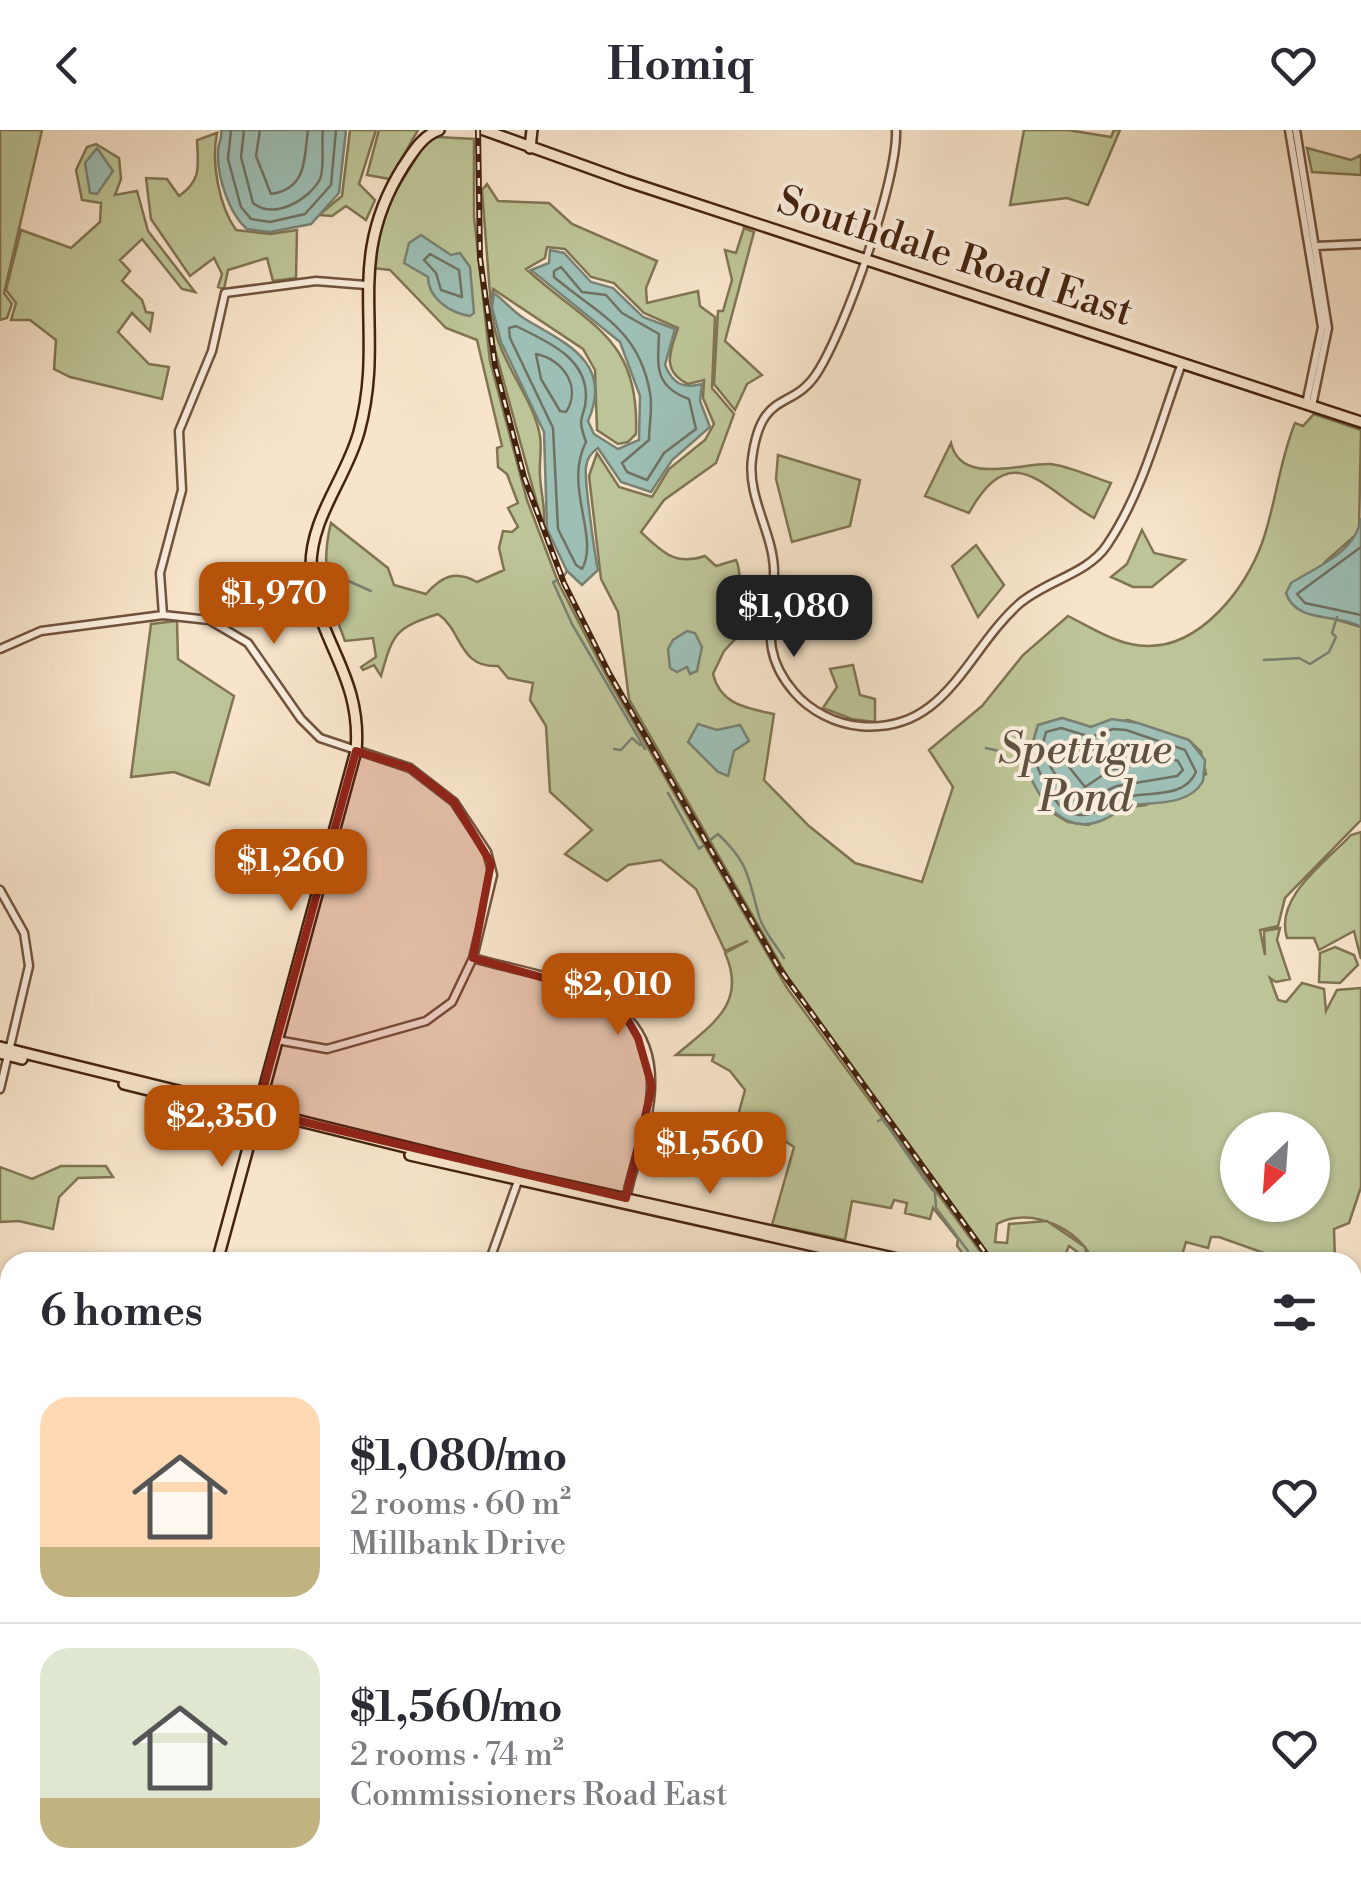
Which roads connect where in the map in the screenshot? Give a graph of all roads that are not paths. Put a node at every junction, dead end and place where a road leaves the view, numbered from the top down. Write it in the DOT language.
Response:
graph roads {
  1 [pos="439,130"];
  2 [pos="484,130"];
  3 [pos="532,130"];
  4 [pos="896,130"];
  5 [pos="1293,130"];
  6 [pos="530,148"];
  7 [pos="1361,244"];
  8 [pos="1313,246"];
  9 [pos="864,258"];
  10 [pos="366,285"];
  11 [pos="1182,363"];
  12 [pos="1309,405"];
  13 [pos="1361,422"];
  14 [pos="163,615"];
  15 [pos="0,648"];
  16 [pos="356,751"];
  17 [pos="0,890"];
  18 [pos="472,958"];
  19 [pos="276,1040"];
  20 [pos="5,1051"];
  21 [pos="0,1089"];
  22 [pos="261,1097"];
  23 [pos="241,1109"];
  24 [pos="257,1113"];
  25 [pos="272,1117"];
  26 [pos="252,1132"];
  27 [pos="518,1182"];
  28 [pos="625,1201"];
  29 [pos="220,1252"];
  30 [pos="493,1252"];
  31 [pos="842,1252"];
  32 [pos="867,1252"];
  1 -- 10 [label="main road"];
  2 -- 6 [label="main road, Southdale Road East"];
  3 -- 6 [label="main road"];
  4 -- 9 [label="street"];
  5 -- 8 [label="street"];
  6 -- 9 [label="main road, Southdale Road East"];
  7 -- 8 [label="street"];
  8 -- 12 [label="street"];
  9 -- 11 [label="main road, Southdale Road East"];
  9 -- 11 [label="street"];
  10 -- 14 [label="street"];
  10 -- 16 [label="main road"];
  11 -- 12 [label="main road, Southdale Road East"];
  12 -- 13 [label="main road, Southdale Road East"];
  14 -- 15 [label="street"];
  14 -- 16 [label="street"];
  16 -- 18 [label="street"];
  16 -- 19 [label="main road"];
  17 -- 20 [label="street"];
  18 -- 19 [label="street"];
  18 -- 28 [label="street"];
  19 -- 22 [label="main road"];
  20 -- 21 [label="street"];
  20 -- 23 [label="main road"];
  22 -- 23 [label="main road"];
  22 -- 24 [label="main road"];
  22 -- 25 [label="main road"];
  23 -- 24 [label="main road"];
  23 -- 26 [label="main road"];
  24 -- 25 [label="main road"];
  24 -- 26 [label="main road"];
  25 -- 26 [label="main road"];
  25 -- 27 [label="main road"];
  25 -- 28 [label="main road"];
  26 -- 29 [label="main road"];
  27 -- 28 [label="main road"];
  27 -- 30 [label="street"];
  28 -- 31 [label="main road"];
  28 -- 32 [label="main road"];
}
